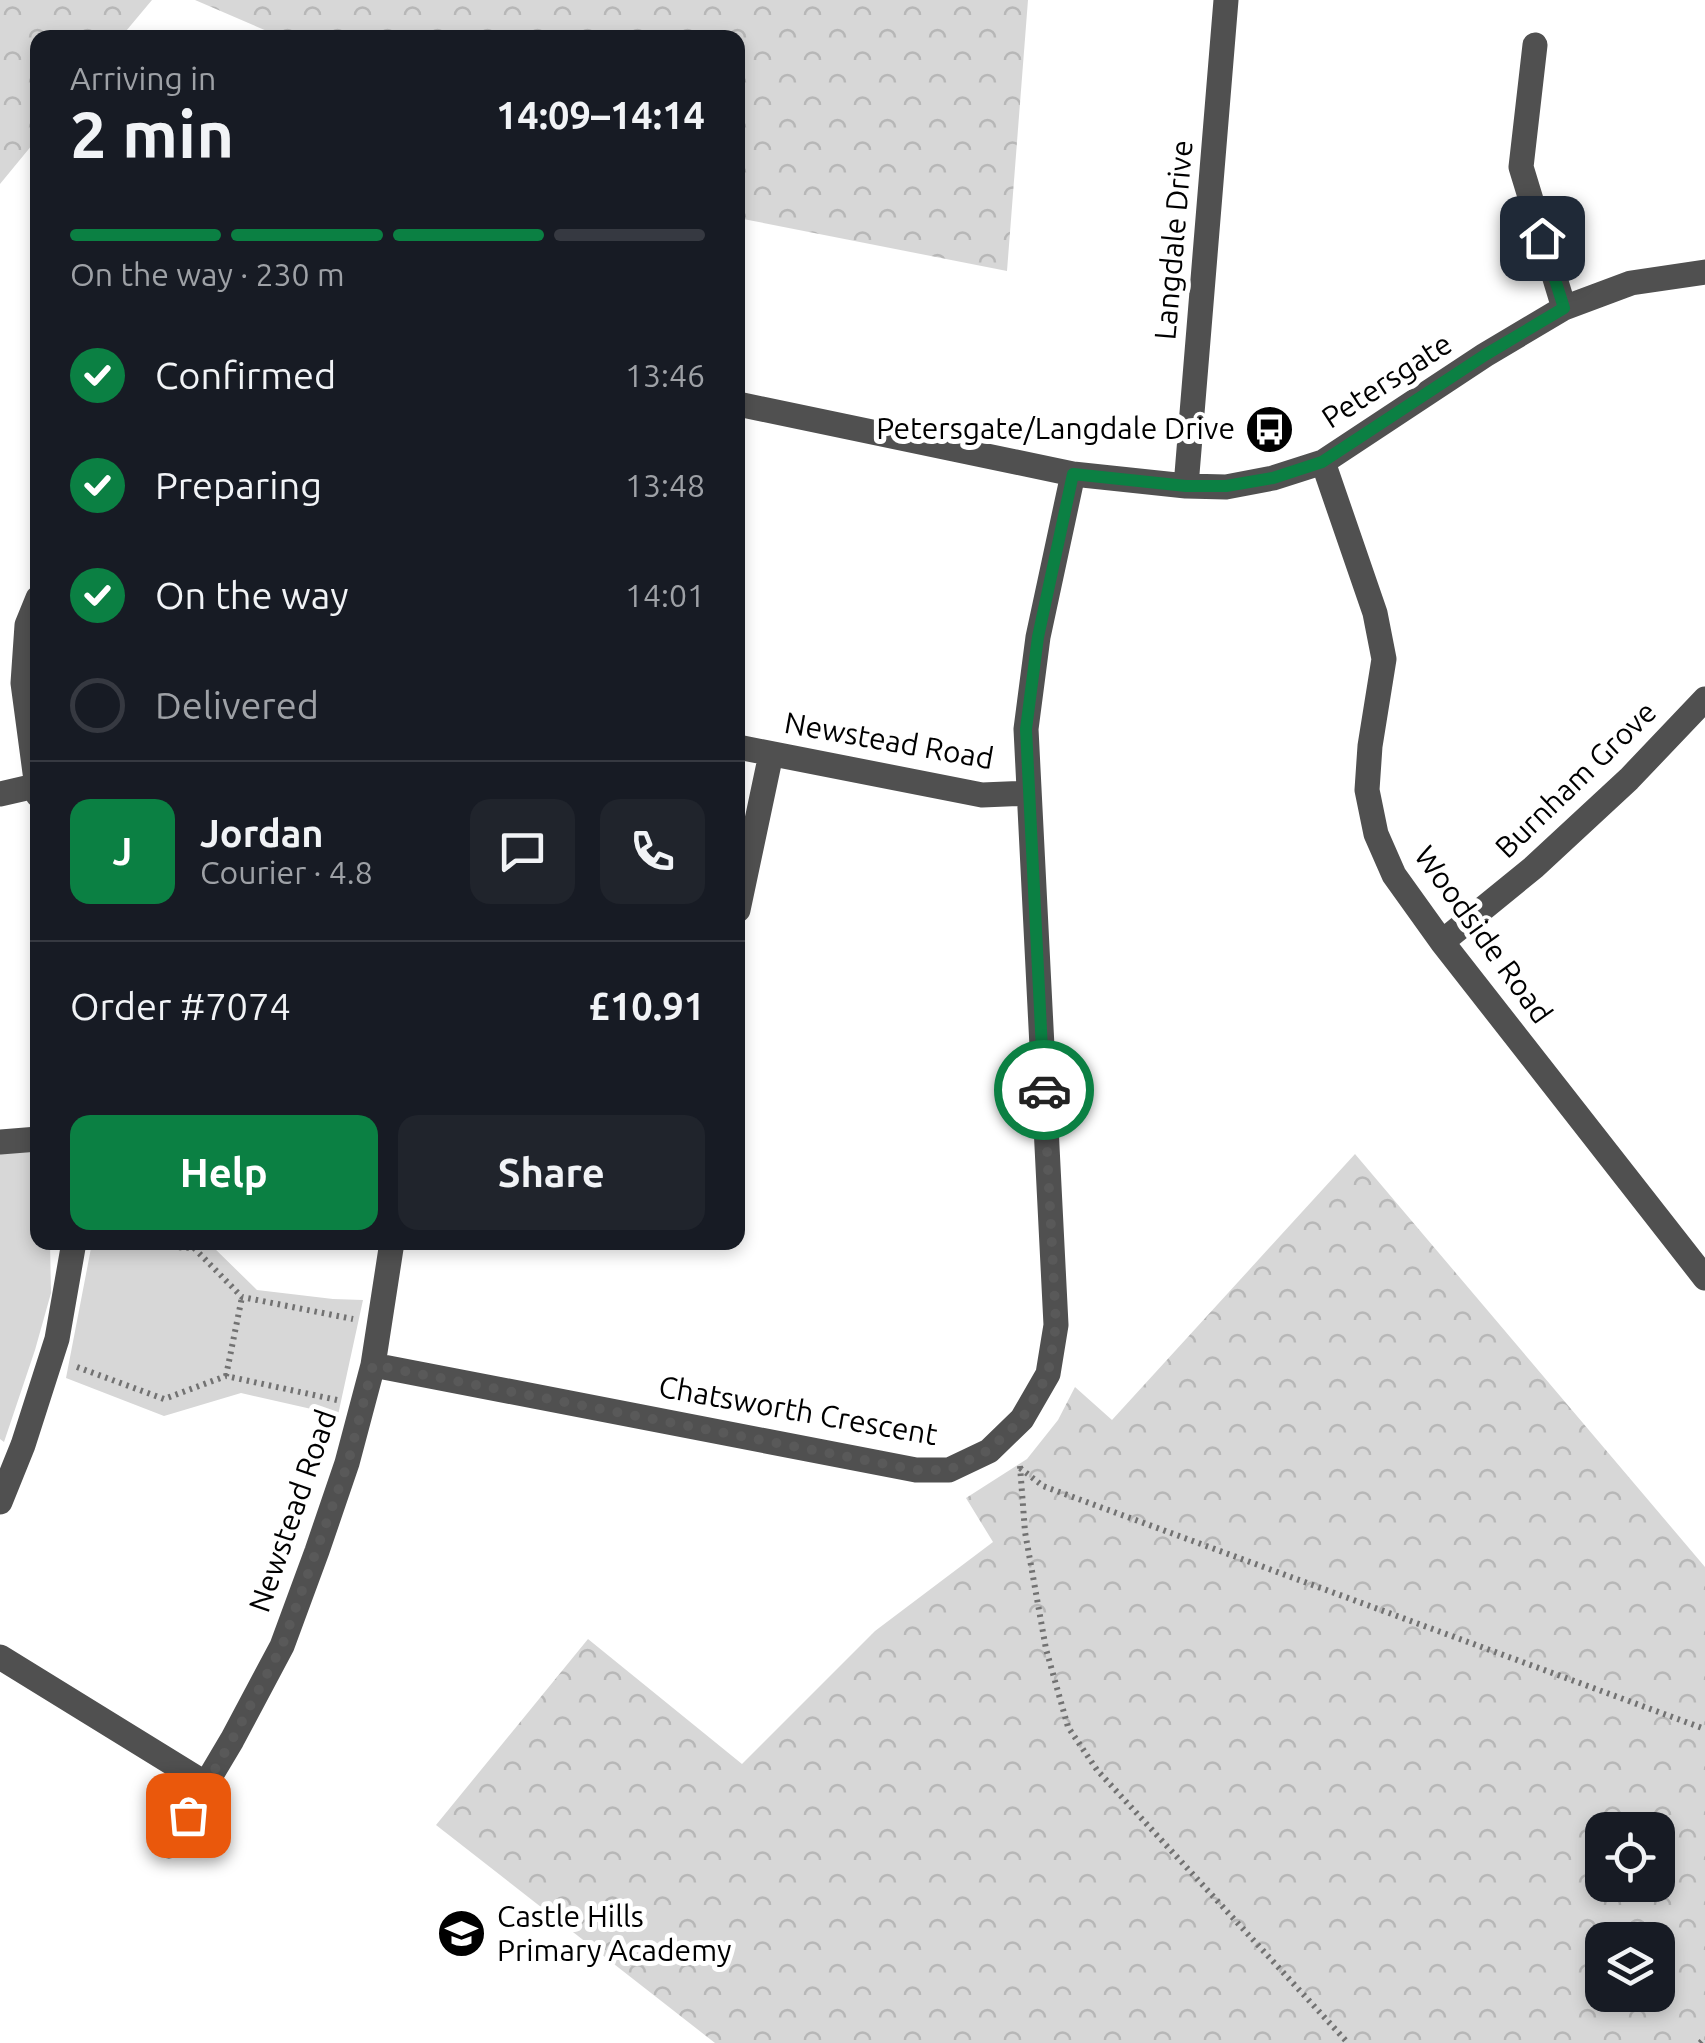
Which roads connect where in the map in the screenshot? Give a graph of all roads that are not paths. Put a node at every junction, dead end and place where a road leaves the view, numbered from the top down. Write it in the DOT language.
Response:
graph roads {
  1 [pos="1226,0"];
  2 [pos="1535,45"];
  3 [pos="1705,272"];
  4 [pos="1564,308"];
  5 [pos="745,405"];
  6 [pos="1322,462"];
  7 [pos="1073,474"];
  8 [pos="1186,486"];
  9 [pos="30,616"];
  10 [pos="1705,699"];
  11 [pos="30,741"];
  12 [pos="745,748"];
  13 [pos="771,754"];
  14 [pos="30,791"];
  15 [pos="1029,793"];
  16 [pos="0,794"];
  17 [pos="745,877"];
  18 [pos="1442,942"];
  19 [pos="30,1140"];
  20 [pos="0,1142"];
  21 [pos="73,1250"];
  22 [pos="391,1250"];
  23 [pos="1705,1278"];
  24 [pos="373,1365"];
  25 [pos="9,1453"];
  26 [pos="0,1502"];
  27 [pos="0,1657"];
  28 [pos="206,1784"];
  29 [pos="169,1846"];
  1 -- 8 [label="street, Langdale Drive"];
  2 -- 4 [label="street"];
  3 -- 4 [label="street, Petersgate"];
  4 -- 6 [label="street, Petersgate"];
  5 -- 7 [label="street, Petersgate"];
  6 -- 8 [label="street, Petersgate"];
  6 -- 18 [label="street, Woodside Road"];
  7 -- 8 [label="street, Petersgate"];
  7 -- 15 [label="street, Chatsworth Crescent"];
  9 -- 11 [label="street"];
  10 -- 18 [label="street, Burnham Grove"];
  12 -- 13 [label="street, Newstead Road"];
  13 -- 15 [label="street, Newstead Road"];
  13 -- 17 [label="street"];
  14 -- 16 [label="street"];
  15 -- 24 [label="street, Chatsworth Crescent"];
  18 -- 23 [label="street, Woodside Road"];
  19 -- 20 [label="street"];
  21 -- 25 [label="street"];
  22 -- 24 [label="street, Newstead Road"];
  24 -- 28 [label="street, Newstead Road"];
  25 -- 26 [label="street"];
  27 -- 28 [label="street"];
  28 -- 29 [label="street, Newstead Road"];
}
